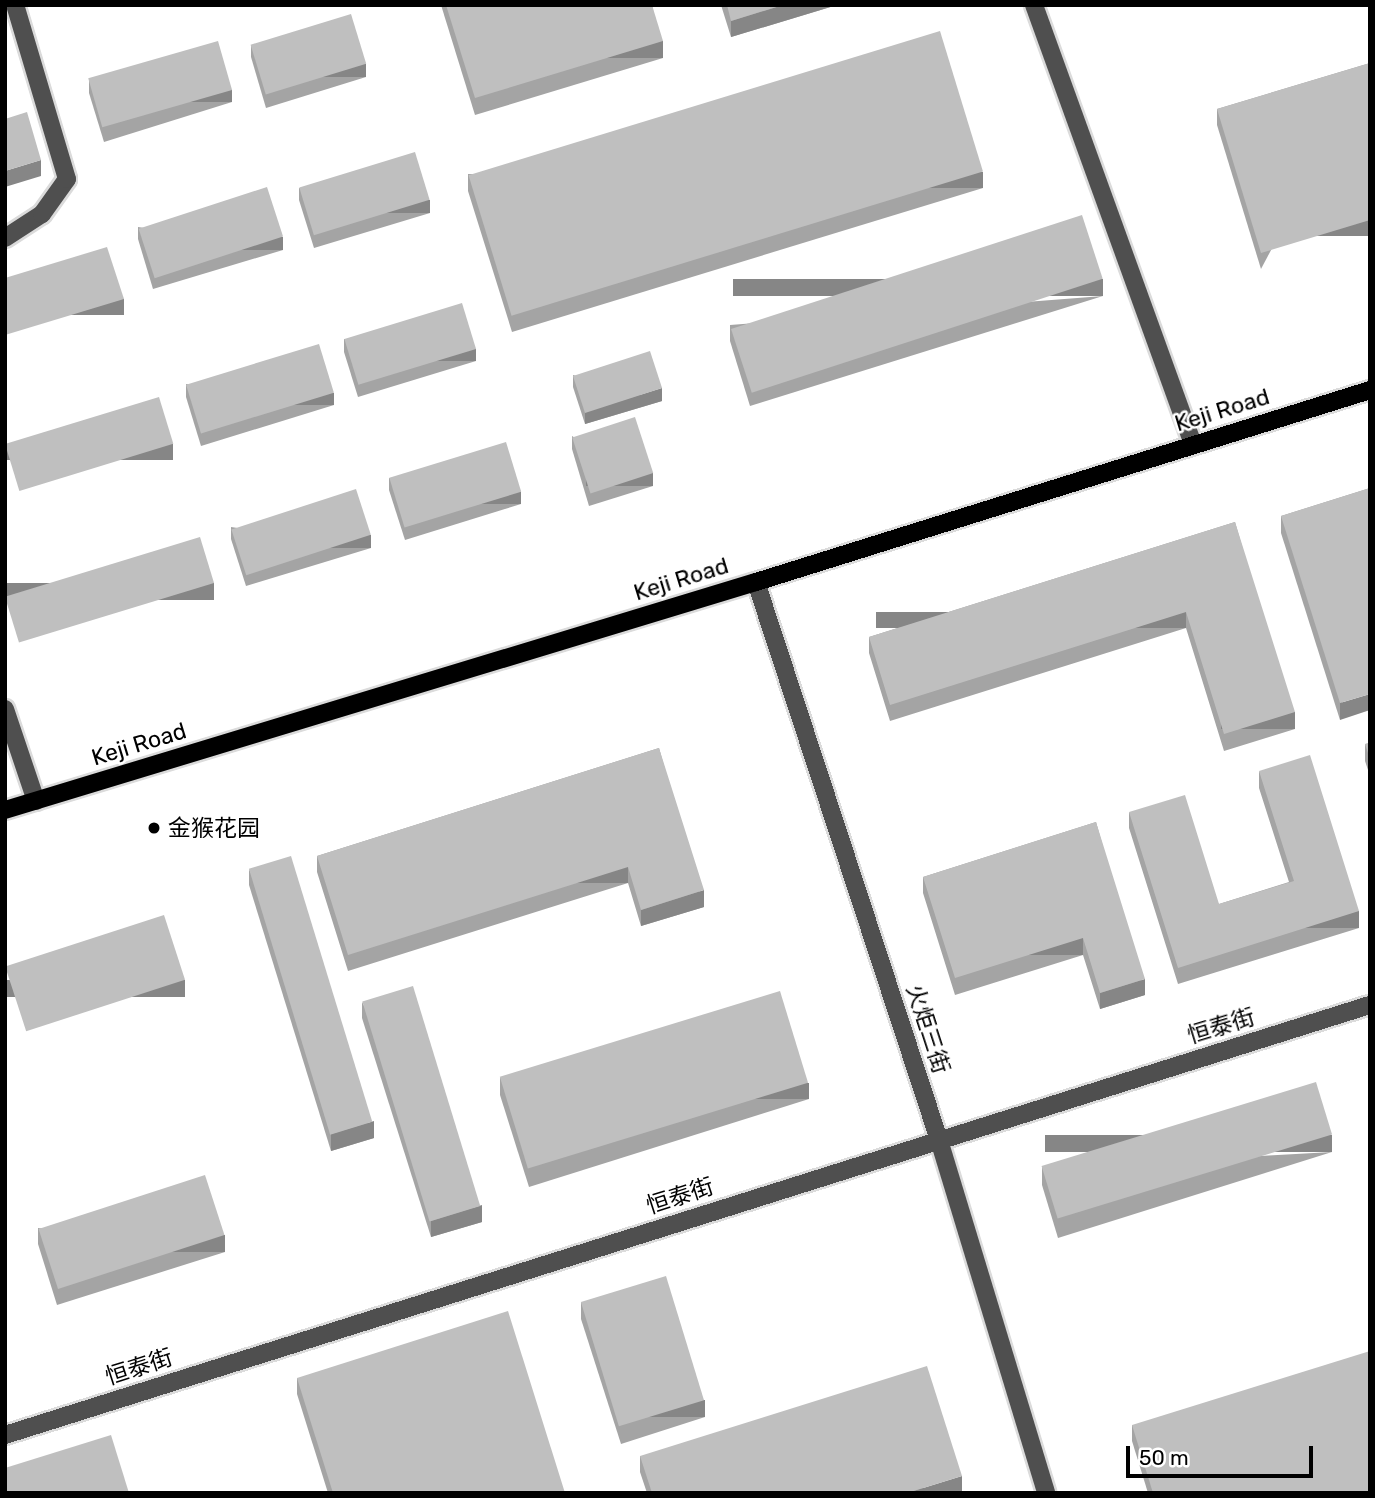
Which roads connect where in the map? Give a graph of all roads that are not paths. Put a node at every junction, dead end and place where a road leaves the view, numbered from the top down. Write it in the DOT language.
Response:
graph roads {
  1 [pos="15,5"];
  2 [pos="1034,5"];
  3 [pos="5,238"];
  4 [pos="1370,390"];
  5 [pos="1193,445"];
  6 [pos="756,583"];
  7 [pos="5,709"];
  8 [pos="36,801"];
  9 [pos="5,810"];
  10 [pos="1370,1005"];
  11 [pos="939,1140"];
  12 [pos="5,1436"];
  13 [pos="1046,1493"];
  1 -- 3 [label="street"];
  2 -- 5 [label="street"];
  4 -- 5 [label="main road, Keji Road"];
  5 -- 6 [label="main road, Keji Road"];
  6 -- 8 [label="main road, Keji Road"];
  6 -- 11 [label="street, 火炬三街"];
  7 -- 8 [label="street"];
  8 -- 9 [label="main road, Keji Road"];
  10 -- 11 [label="street, 恒泰街"];
  11 -- 12 [label="street, 恒泰街"];
  11 -- 13 [label="street, 火炬三街"];
}
